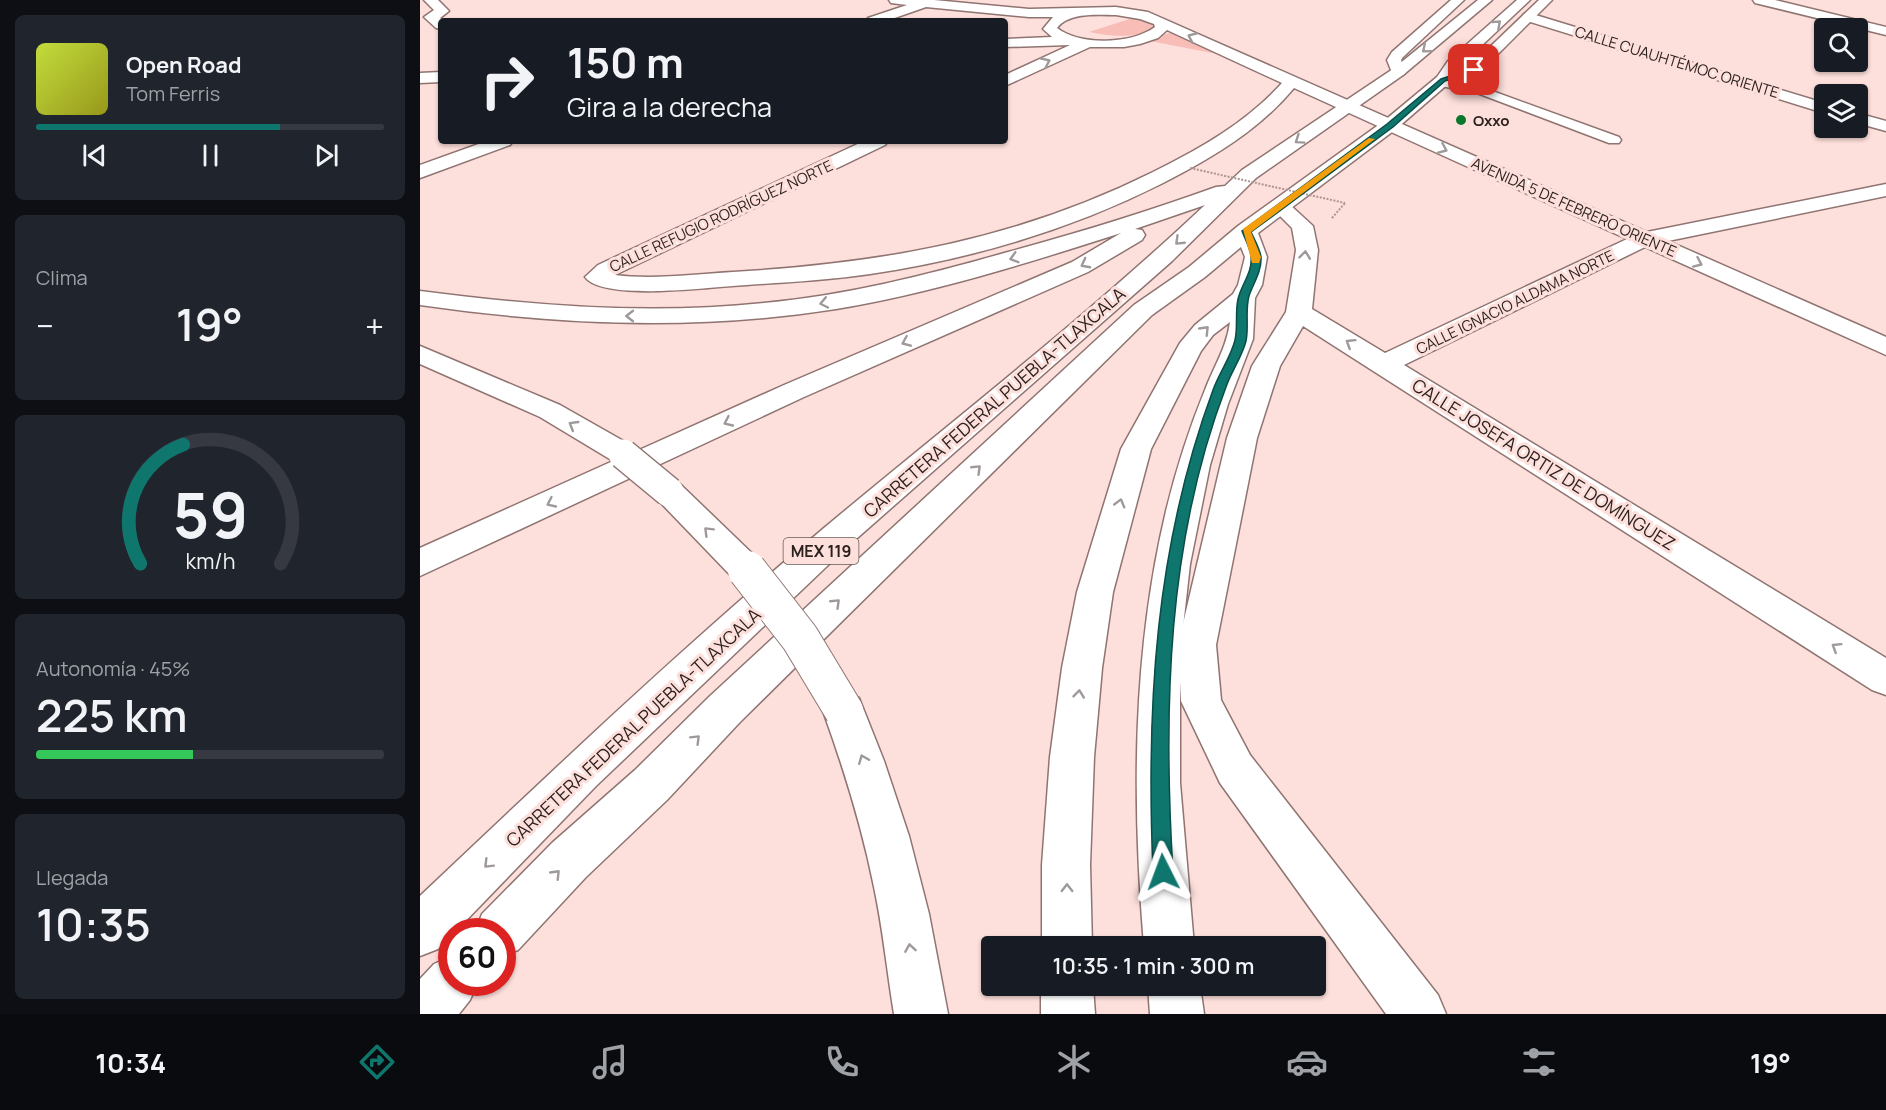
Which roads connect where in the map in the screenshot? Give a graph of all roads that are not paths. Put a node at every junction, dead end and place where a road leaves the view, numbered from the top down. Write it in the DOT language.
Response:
graph roads {
  1 [pos="430,0"];
  2 [pos="895,0"];
  3 [pos="1112,0"];
  4 [pos="1458,0"];
  5 [pos="1486,0"];
  6 [pos="1524,0"];
  7 [pos="1546,0"];
  8 [pos="1759,0"];
  9 [pos="929,1"];
  10 [pos="1160,4"];
  11 [pos="1086,12"];
  12 [pos="1029,13"];
  13 [pos="1135,13"];
  14 [pos="1529,17"];
  15 [pos="881,18"];
  16 [pos="438,22"];
  17 [pos="1162,23"];
  18 [pos="1051,28"];
  19 [pos="1886,32"];
  20 [pos="1082,42"];
  21 [pos="1124,42"];
  22 [pos="1012,43"];
  23 [pos="1163,47"];
  24 [pos="1188,51"];
  25 [pos="1262,67"];
  26 [pos="1398,72"];
  27 [pos="438,76"];
  28 [pos="420,78"];
  29 [pos="1008,79"];
  30 [pos="1292,81"];
  31 [pos="1441,82"];
  32 [pos="1814,105"];
  33 [pos="1348,107"];
  34 [pos="1868,121"];
  35 [pos="1390,125"];
  36 [pos="1886,126"];
  37 [pos="1614,140"];
  38 [pos="496,144"];
  39 [pos="873,144"];
  40 [pos="420,172"];
  41 [pos="1236,186"];
  42 [pos="1886,189"];
  43 [pos="1281,207"];
  44 [pos="1170,212"];
  45 [pos="1246,231"];
  46 [pos="1645,239"];
  47 [pos="420,298"];
  48 [pos="1243,298"];
  49 [pos="1299,312"];
  50 [pos="1886,347"];
  51 [pos="420,354"];
  52 [pos="1384,364"];
  53 [pos="420,374"];
  54 [pos="501,389"];
  55 [pos="420,563"];
  56 [pos="1886,678"];
  57 [pos="513,918"];
  58 [pos="420,931"];
  59 [pos="1067,936"];
  60 [pos="1168,936"];
  61 [pos="440,996"];
  62 [pos="1067,996"];
  63 [pos="1175,996"];
  64 [pos="920,1011"];
  65 [pos="424,1014"];
  66 [pos="1068,1014"];
  67 [pos="1177,1014"];
  68 [pos="1419,1014"];
  1 -- 16 [label="street"];
  2 -- 9 [label="street"];
  3 -- 13 [label="street"];
  4 -- 26 [label="street"];
  5 -- 26 [label="street, CARRETERA FEDERAL PUEBLA-TLAXCALA, one-way"];
  31 -- 6 [label="street, CARRETERA FEDERAL PUEBLA-TLAXCALA, one-way"];
  7 -- 14 [label="street"];
  8 -- 19 [label="street"];
  9 -- 12 [label="street"];
  9 -- 15 [label="street"];
  10 -- 13 [label="street"];
  11 -- 12 [label="street"];
  11 -- 13 [label="street"];
  11 -- 18 [label="street"];
  12 -- 18 [label="street"];
  13 -- 17 [label="street, AVENIDA 5 DE FEBRERO ORIENTE"];
  14 -- 31 [label="street"];
  14 -- 32 [label="street, CALLE CUAUHTÉMOC ORIENTE"];
  17 -- 21 [label="street"];
  25 -- 17 [label="street, AVENIDA 5 DE FEBRERO ORIENTE, one-way"];
  18 -- 20 [label="street"];
  18 -- 22 [label="street"];
  20 -- 21 [label="street"];
  20 -- 22 [label="street"];
  29 -- 20 [label="street, one-way"];
  21 -- 23 [label="street"];
  24 -- 25 [label="street, AVENIDA 5 DE FEBRERO ORIENTE"];
  25 -- 30 [label="street, AVENIDA 5 DE FEBRERO ORIENTE"];
  26 -- 33 [label="street, CARRETERA FEDERAL PUEBLA-TLAXCALA"];
  27 -- 28 [label="street"];
  30 -- 33 [label="street, AVENIDA 5 DE FEBRERO ORIENTE"];
  30 -- 39 [label="street, CALLE REFUGIO RODRÍGUEZ NORTE"];
  31 -- 35 [label="street, CARRETERA FEDERAL PUEBLA-TLAXCALA"];
  31 -- 37 [label="lane"];
  33 -- 35 [label="street, AVENIDA 5 DE FEBRERO ORIENTE"];
  33 -- 41 [label="street, CARRETERA FEDERAL PUEBLA-TLAXCALA, one-way"];
  34 -- 36 [label="street"];
  35 -- 43 [label="street, CARRETERA FEDERAL PUEBLA-TLAXCALA"];
  35 -- 46 [label="street, AVENIDA 5 DE FEBRERO ORIENTE, one-way"];
  38 -- 40 [label="street"];
  41 -- 44 [label="street"];
  41 -- 58 [label="street, CARRETERA FEDERAL PUEBLA-TLAXCALA / MEX 119, one-way"];
  42 -- 46 [label="street, CALLE IGNACIO ALDAMA NORTE"];
  43 -- 45 [label="street, CARRETERA FEDERAL PUEBLA-TLAXCALA"];
  49 -- 43 [label="street, one-way"];
  44 -- 47 [label="street, one-way"];
  44 -- 55 [label="street, one-way"];
  45 -- 48 [label="street"];
  57 -- 45 [label="street, CARRETERA FEDERAL PUEBLA-TLAXCALA / MEX 119, one-way"];
  46 -- 50 [label="street, AVENIDA 5 DE FEBRERO ORIENTE, one-way"];
  46 -- 52 [label="street, CALLE IGNACIO ALDAMA NORTE"];
  59 -- 48 [label="street, one-way"];
  48 -- 60 [label="street"];
  52 -- 49 [label="street, CALLE JOSEFA ORTIZ DE DOMÍNGUEZ, one-way"];
  49 -- 68 [label="street"];
  51 -- 54 [label="street"];
  56 -- 52 [label="street, CALLE JOSEFA ORTIZ DE DOMÍNGUEZ, one-way"];
  53 -- 54 [label="street"];
  64 -- 54 [label="street, one-way, bridge"];
  61 -- 65 [label="street"];
  62 -- 66 [label="street"];
  63 -- 67 [label="street"];
}
